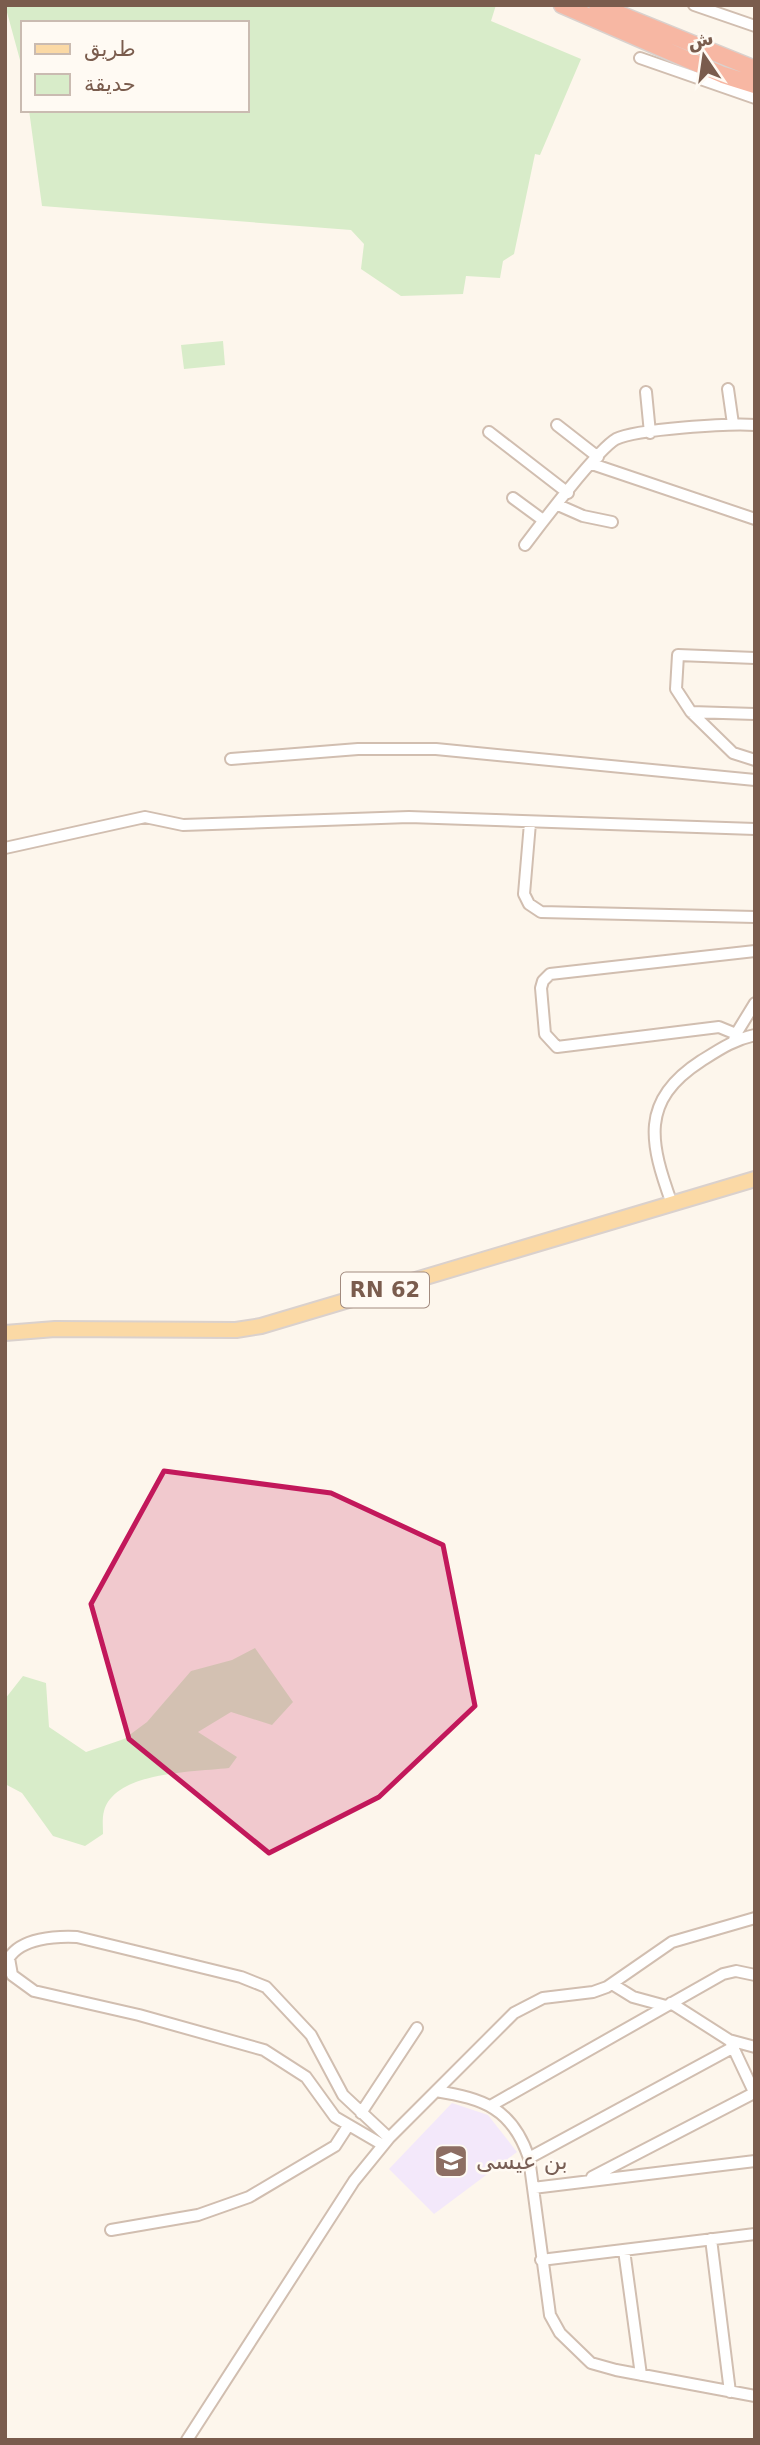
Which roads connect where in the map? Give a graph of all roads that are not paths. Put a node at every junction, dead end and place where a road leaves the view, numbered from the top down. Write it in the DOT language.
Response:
graph roads {
  1 [pos="562,5"];
  2 [pos="597,5"];
  3 [pos="694,5"];
  4 [pos="755,26"];
  5 [pos="640,58"];
  6 [pos="755,69"];
  7 [pos="755,85"];
  8 [pos="755,98"];
  9 [pos="728,389"];
  10 [pos="646,392"];
  11 [pos="733,424"];
  12 [pos="557,425"];
  13 [pos="755,425"];
  14 [pos="489,432"];
  15 [pos="650,433"];
  16 [pos="595,461"];
  17 [pos="568,493"];
  18 [pos="513,498"];
  19 [pos="558,505"];
  20 [pos="755,519"];
  21 [pos="543,520"];
  22 [pos="612,522"];
  23 [pos="525,545"];
  24 [pos="755,657"];
  25 [pos="691,712"];
  26 [pos="755,714"];
  27 [pos="231,759"];
  28 [pos="755,760"];
  29 [pos="755,780"];
  30 [pos="530,823"];
  31 [pos="755,829"];
  32 [pos="5,848"];
  33 [pos="755,917"];
  34 [pos="755,951"];
  35 [pos="755,1003"];
  36 [pos="755,1035"];
  37 [pos="735,1037"];
  38 [pos="755,1179"];
  39 [pos="672,1204"];
  40 [pos="5,1333"];
  41 [pos="755,1918"];
  42 [pos="755,1975"];
  43 [pos="612,1984"];
  44 [pos="668,2005"];
  45 [pos="417,2028"];
  46 [pos="731,2044"];
  47 [pos="755,2047"];
  48 [pos="436,2091"];
  49 [pos="755,2094"];
  50 [pos="492,2105"];
  51 [pos="361,2113"];
  52 [pos="348,2126"];
  53 [pos="386,2142"];
  54 [pos="529,2158"];
  55 [pos="755,2161"];
  56 [pos="583,2182"];
  57 [pos="533,2188"];
  58 [pos="111,2230"];
  59 [pos="755,2234"];
  60 [pos="711,2239"];
  61 [pos="624,2250"];
  62 [pos="541,2260"];
  63 [pos="641,2375"];
  64 [pos="730,2392"];
  65 [pos="755,2396"];
  66 [pos="187,2440"];
  1 -- 7 [label="highway"];
  2 -- 6 [label="highway"];
  3 -- 4 [label="street"];
  5 -- 8 [label="street"];
  9 -- 11 [label="street"];
  10 -- 15 [label="street"];
  11 -- 13 [label="street"];
  11 -- 15 [label="street"];
  12 -- 16 [label="street"];
  14 -- 17 [label="street"];
  15 -- 16 [label="street"];
  16 -- 17 [label="street"];
  16 -- 20 [label="street"];
  17 -- 19 [label="street"];
  18 -- 21 [label="street"];
  19 -- 21 [label="street"];
  19 -- 22 [label="street"];
  21 -- 23 [label="street"];
  24 -- 25 [label="street"];
  25 -- 26 [label="street"];
  25 -- 28 [label="street"];
  27 -- 29 [label="street"];
  30 -- 31 [label="street"];
  30 -- 32 [label="street"];
  30 -- 33 [label="street"];
  34 -- 37 [label="street"];
  35 -- 37 [label="street"];
  36 -- 37 [label="street"];
  37 -- 39 [label="street"];
  38 -- 39 [label="main road, RN 62"];
  39 -- 40 [label="main road, RN 62"];
  41 -- 43 [label="street"];
  42 -- 44 [label="street"];
  43 -- 44 [label="street"];
  43 -- 48 [label="street"];
  44 -- 46 [label="street"];
  44 -- 50 [label="street"];
  45 -- 51 [label="street"];
  46 -- 47 [label="street"];
  46 -- 49 [label="street"];
  46 -- 54 [label="street"];
  48 -- 50 [label="street"];
  48 -- 53 [label="street"];
  49 -- 56 [label="street"];
  50 -- 54 [label="street"];
  51 -- 52 [label="street"];
  51 -- 53 [label="street"];
  52 -- 53 [label="street"];
  52 -- 58 [label="street"];
  53 -- 66 [label="street"];
  54 -- 57 [label="street"];
  55 -- 56 [label="street"];
  56 -- 57 [label="street"];
  57 -- 62 [label="street"];
  59 -- 60 [label="street"];
  60 -- 61 [label="street"];
  60 -- 64 [label="street"];
  61 -- 62 [label="street"];
  61 -- 63 [label="street"];
  62 -- 63 [label="street"];
  63 -- 64 [label="street"];
  64 -- 65 [label="street"];
}
